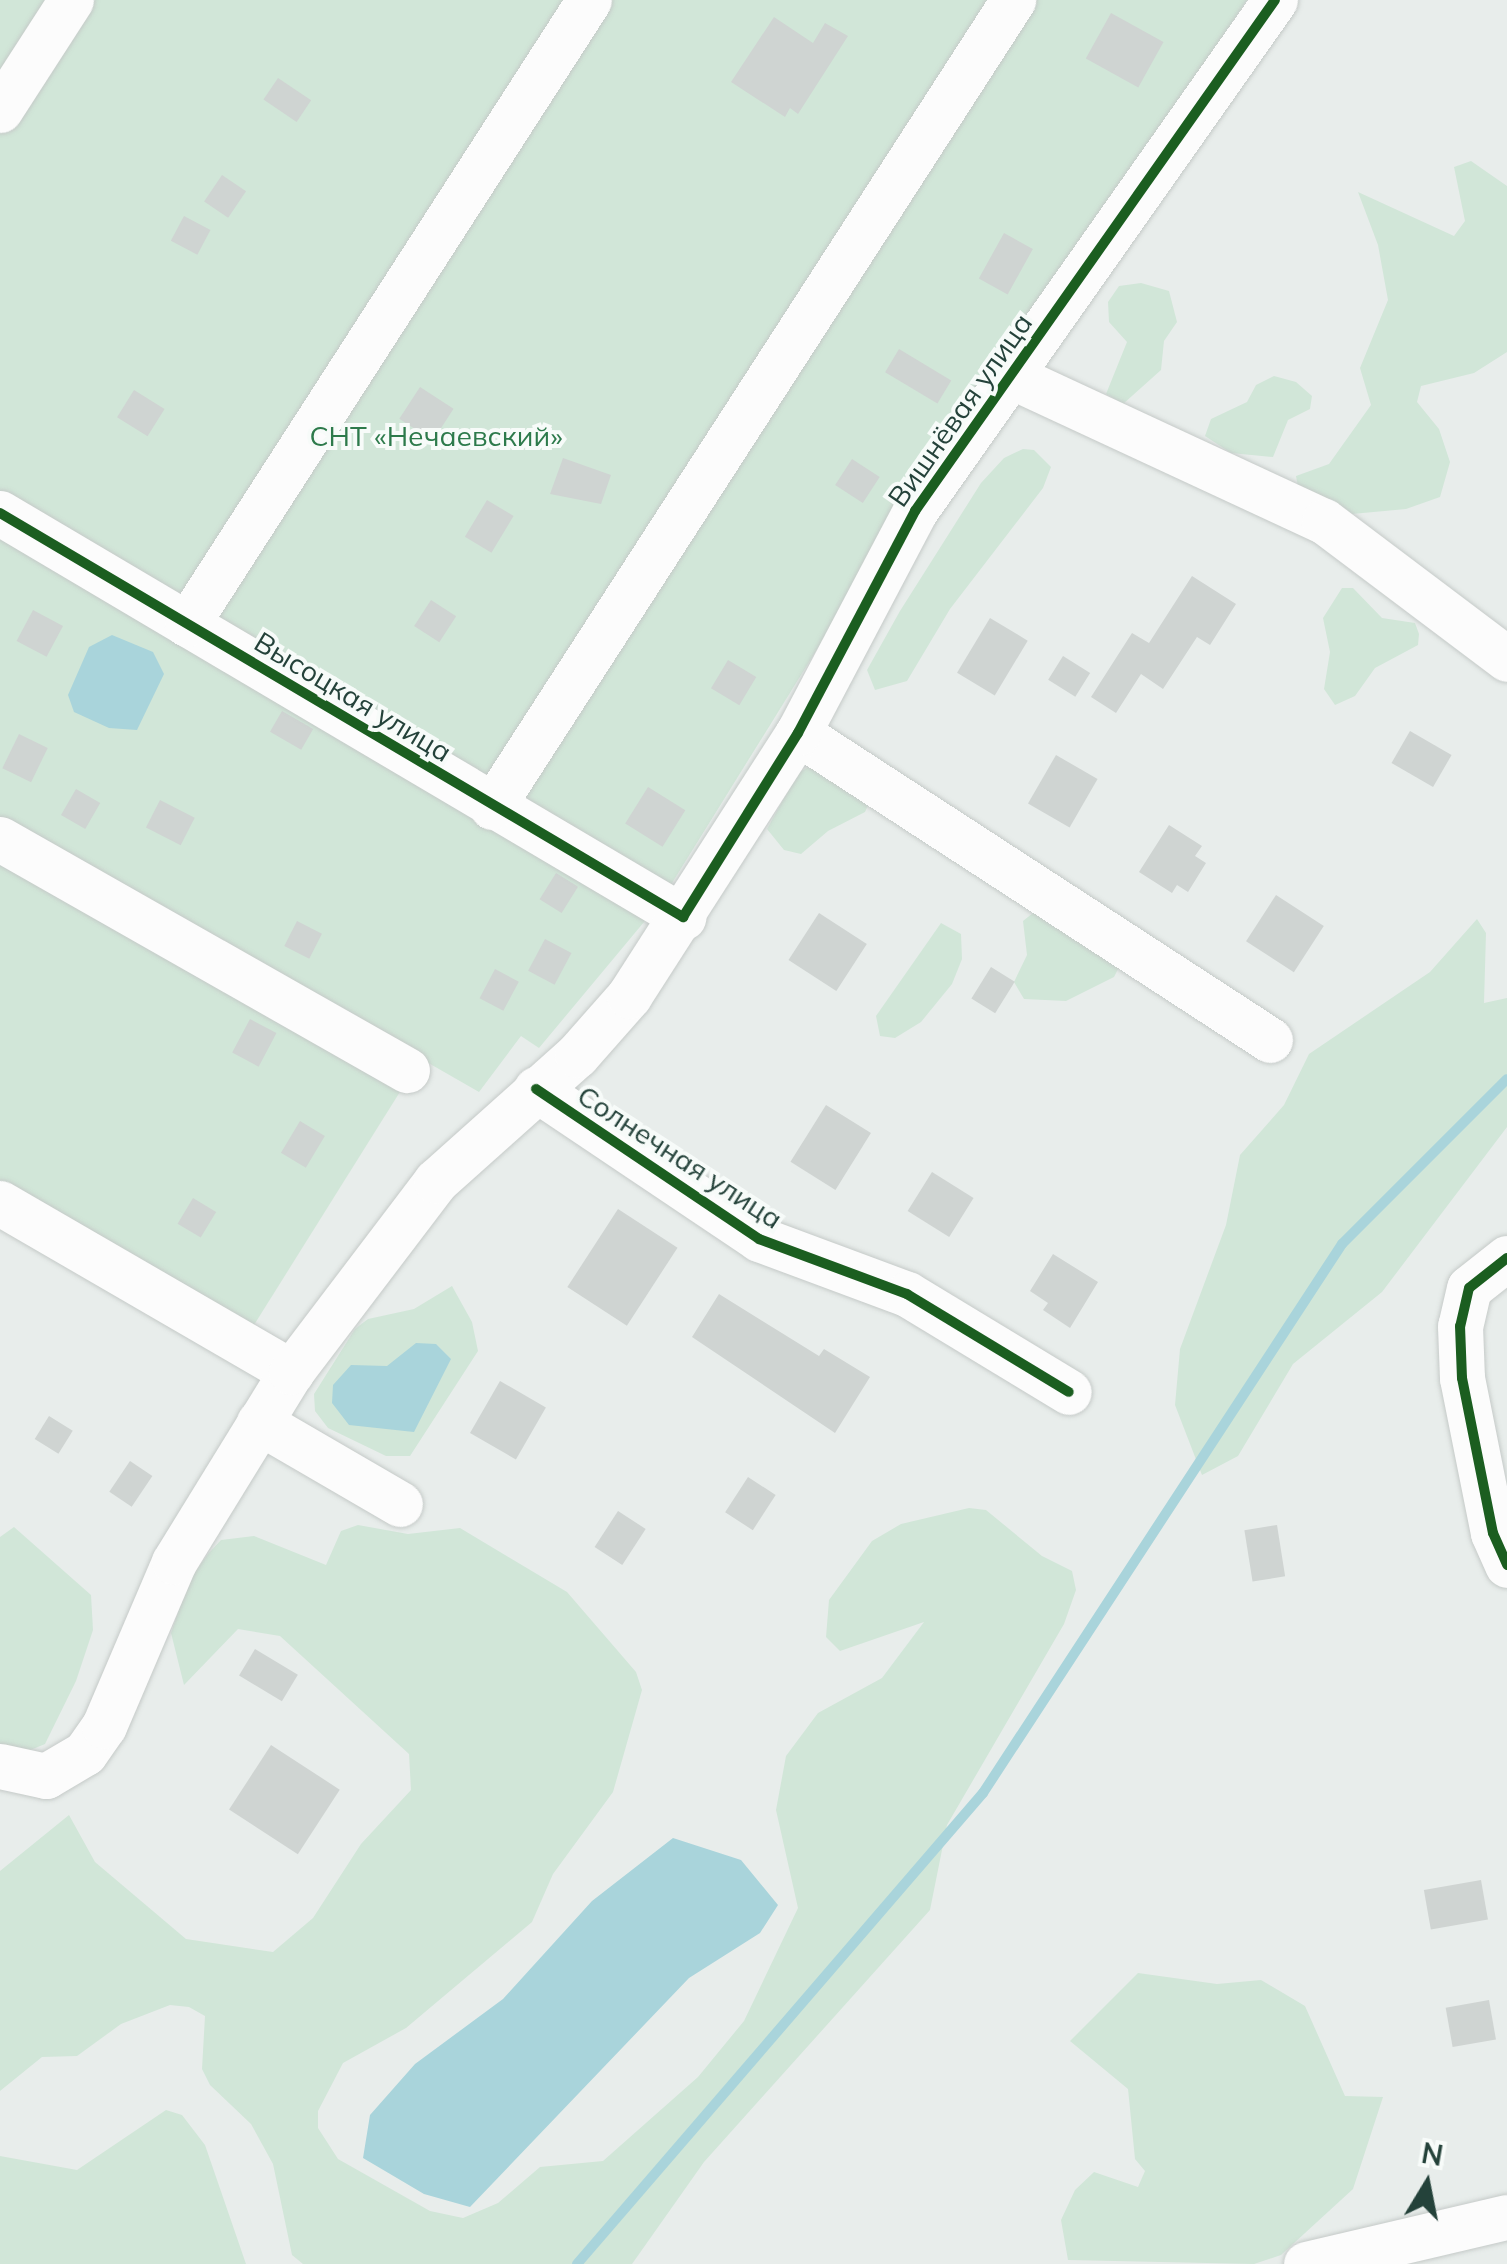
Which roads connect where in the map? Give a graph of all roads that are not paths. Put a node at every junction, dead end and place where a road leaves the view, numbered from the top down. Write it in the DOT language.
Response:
graph roads {
  1 [pos="71,0"];
  2 [pos="589,0"];
  3 [pos="1014,0"];
  4 [pos="1275,0"];
  5 [pos="0,110"];
  6 [pos="1010,376"];
  7 [pos="0,513"];
  8 [pos="188,624"];
  9 [pos="1507,659"];
  10 [pos="798,733"];
  11 [pos="492,807"];
  12 [pos="0,839"];
  13 [pos="683,917"];
  14 [pos="1270,1040"];
  15 [pos="407,1070"];
  16 [pos="536,1088"];
  17 [pos="0,1203"];
  18 [pos="1507,1258"];
  19 [pos="291,1372"];
  20 [pos="1069,1392"];
  21 [pos="259,1422"];
  22 [pos="400,1504"];
  23 [pos="1507,1565"];
  24 [pos="11,1771"];
  25 [pos="1507,2217"];
  26 [pos="1306,2264"];
  1 -- 5 [label="street"];
  2 -- 8 [label="street"];
  3 -- 11 [label="street"];
  4 -- 6 [label="street, Вишнёвая улица"];
  6 -- 9 [label="street"];
  6 -- 10 [label="street, Вишнёвая улица"];
  7 -- 8 [label="street, Высоцкая улица"];
  8 -- 11 [label="street, Высоцкая улица"];
  10 -- 13 [label="street, Вишнёвая улица"];
  10 -- 14 [label="street"];
  11 -- 13 [label="street, Высоцкая улица"];
  12 -- 15 [label="street"];
  13 -- 16 [label="street, Вишнёвая улица"];
  16 -- 19 [label="street, Вишнёвая улица"];
  16 -- 20 [label="street, Солнечная улица"];
  17 -- 19 [label="street"];
  18 -- 23 [label="street"];
  19 -- 21 [label="street, Вишнёвая улица"];
  21 -- 22 [label="street"];
  21 -- 24 [label="street, Вишнёвая улица"];
  25 -- 26 [label="street"];
}
